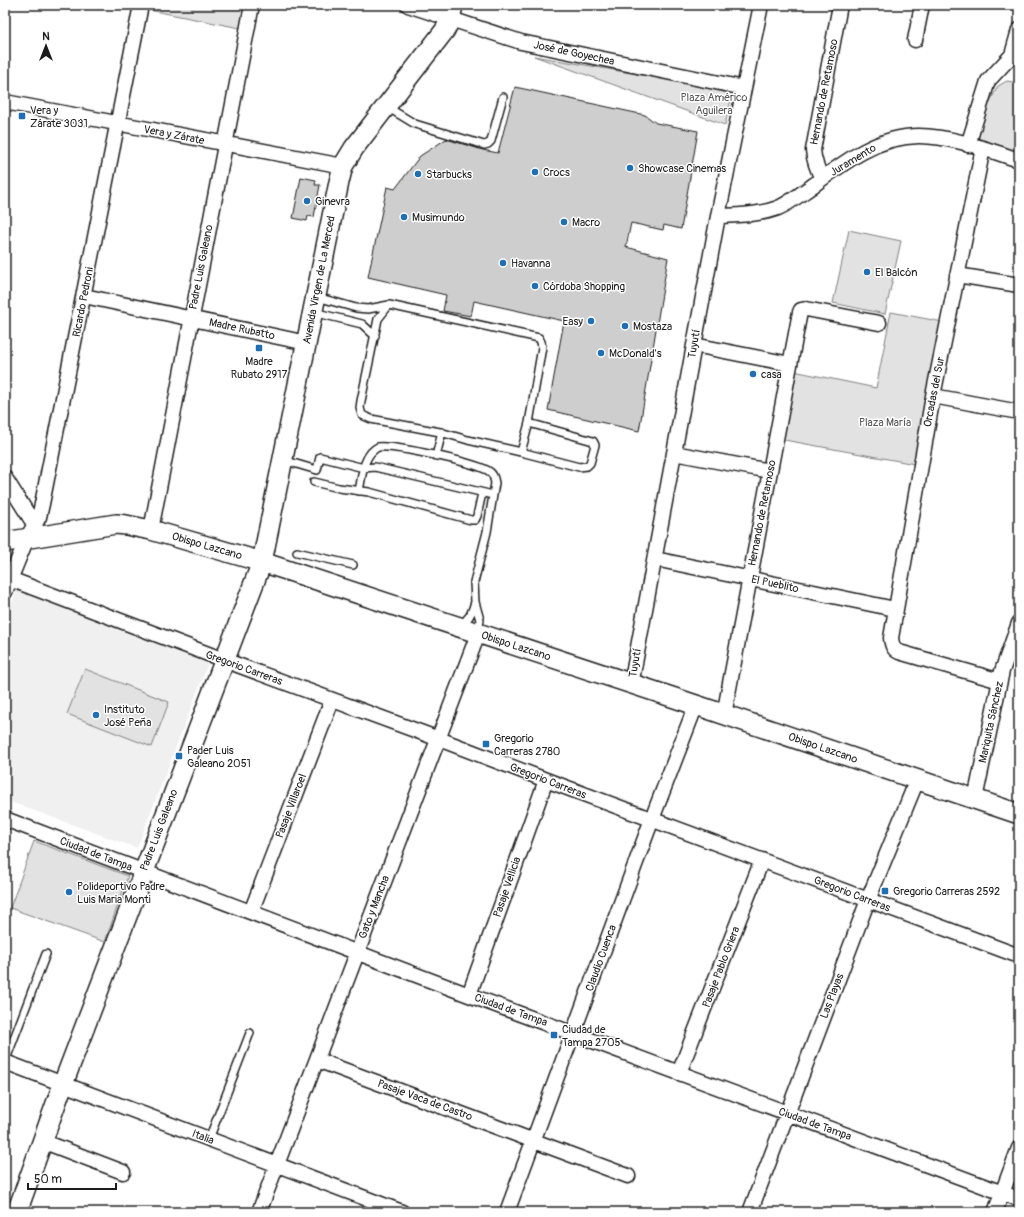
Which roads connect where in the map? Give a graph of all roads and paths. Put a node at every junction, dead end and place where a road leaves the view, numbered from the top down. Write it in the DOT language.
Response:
graph roads {
  1 [pos="141,5"];
  2 [pos="252,5"];
  3 [pos="408,5"];
  4 [pos="761,5"];
  5 [pos="840,5"];
  6 [pos="922,5"];
  7 [pos="451,12"];
  8 [pos="1019,30"];
  9 [pos="915,40"];
  10 [pos="744,88"];
  11 [pos="503,97"];
  12 [pos="5,102"];
  13 [pos="386,107"];
  14 [pos="117,124"];
  15 [pos="224,144"];
  16 [pos="968,145"];
  17 [pos="983,148"];
  18 [pos="1019,160"];
  19 [pos="343,166"];
  20 [pos="822,178"];
  21 [pos="718,216"];
  22 [pos="957,275"];
  23 [pos="1019,285"];
  24 [pos="84,296"];
  25 [pos="314,304"];
  26 [pos="389,305"];
  27 [pos="191,318"];
  28 [pos="879,322"];
  29 [pos="375,336"];
  30 [pos="307,343"];
  31 [pos="694,345"];
  32 [pos="790,364"];
  33 [pos="933,396"];
  34 [pos="1019,412"];
  35 [pos="529,423"];
  36 [pos="442,432"];
  37 [pos="521,452"];
  38 [pos="674,452"];
  39 [pos="436,456"];
  40 [pos="284,460"];
  41 [pos="364,468"];
  42 [pos="770,471"];
  43 [pos="5,478"];
  44 [pos="314,482"];
  45 [pos="359,491"];
  46 [pos="482,493"];
  47 [pos="493,495"];
  48 [pos="151,530"];
  49 [pos="33,533"];
  50 [pos="5,542"];
  51 [pos="297,552"];
  52 [pos="655,559"];
  53 [pos="262,562"];
  54 [pos="353,565"];
  55 [pos="749,579"];
  56 [pos="8,586"];
  57 [pos="475,602"];
  58 [pos="895,609"];
  59 [pos="1019,623"];
  60 [pos="455,626"];
  61 [pos="478,634"];
  62 [pos="224,660"];
  63 [pos="1000,681"];
  64 [pos="632,685"];
  65 [pos="332,700"];
  66 [pos="696,705"];
  67 [pos="724,715"];
  68 [pos="438,738"];
  69 [pos="546,780"];
  70 [pos="917,780"];
  71 [pos="975,799"];
  72 [pos="1019,814"];
  73 [pos="5,819"];
  74 [pos="652,819"];
  75 [pos="762,860"];
  76 [pos="143,872"];
  77 [pos="868,900"];
  78 [pos="251,912"];
  79 [pos="357,952"];
  80 [pos="46,954"];
  81 [pos="1019,956"];
  82 [pos="469,995"];
  83 [pos="573,1033"];
  84 [pos="250,1034"];
  85 [pos="317,1060"];
  86 [pos="5,1062"];
  87 [pos="679,1073"];
  88 [pos="63,1084"];
  89 [pos="788,1114"];
  90 [pos="209,1139"];
  91 [pos="533,1140"];
  92 [pos="42,1142"];
  93 [pos="1019,1148"];
  94 [pos="276,1165"];
  95 [pos="123,1172"];
  96 [pos="628,1176"];
  97 [pos="1002,1193"];
  98 [pos="1019,1199"];
  99 [pos="17,1212"];
  100 [pos="259,1212"];
  101 [pos="402,1212"];
  102 [pos="507,1212"];
  103 [pos="750,1212"];
  104 [pos="995,1212"];
  1 -- 14 [label="street, Ricardo Pedroni"];
  2 -- 15 [label="street, Padre Luis Galeano"];
  3 -- 7 [label="street, José de Goyechea"];
  4 -- 10 [label="street, Tuyutí"];
  5 -- 20 [label="street, Hernando de Retamoso"];
  6 -- 9 [label="street"];
  7 -- 10 [label="street, José de Goyechea"];
  7 -- 13 [label="main road, Avenida Virgen de La Merced"];
  8 -- 16 [label="street"];
  10 -- 21 [label="street, Tuyutí"];
  11 -- 13 [label="lane"];
  12 -- 14 [label="street, Vera y Zárate"];
  13 -- 19 [label="main road, Avenida Virgen de La Merced"];
  14 -- 15 [label="street, Vera y Zárate"];
  14 -- 24 [label="street, Ricardo Pedroni"];
  15 -- 19 [label="street, Vera y Zárate"];
  15 -- 27 [label="street, Padre Luis Galeano"];
  16 -- 17 [label="street, Juramento"];
  16 -- 20 [label="street, Juramento"];
  17 -- 18 [label="street, Juramento"];
  17 -- 22 [label="street, Orcadas del Sur"];
  19 -- 25 [label="main road, Avenida Virgen de La Merced"];
  20 -- 21 [label="street, Juramento"];
  21 -- 31 [label="street, Tuyutí"];
  22 -- 23 [label="street"];
  22 -- 33 [label="street, Orcadas del Sur"];
  24 -- 27 [label="street, Madre Rubatto"];
  24 -- 49 [label="street, Ricardo Pedroni"];
  25 -- 26 [label="lane"];
  25 -- 29 [label="lane"];
  25 -- 30 [label="main road, Avenida Virgen de La Merced"];
  26 -- 29 [label="lane"];
  26 -- 35 [label="lane"];
  27 -- 30 [label="street, Madre Rubatto"];
  27 -- 48 [label="street, Padre Luis Galeano"];
  28 -- 32 [label="street, Hernando de Retamoso"];
  29 -- 36 [label="lane"];
  30 -- 40 [label="main road, Avenida Virgen de La Merced"];
  31 -- 32 [label="street"];
  31 -- 38 [label="street, Tuyutí"];
  32 -- 42 [label="street, Hernando de Retamoso"];
  33 -- 34 [label="street"];
  33 -- 58 [label="street, Orcadas del Sur"];
  35 -- 37 [label="lane"];
  35 -- 37 [label="lane"];
  36 -- 37 [label="lane"];
  36 -- 39 [label="lane"];
  38 -- 42 [label="street"];
  38 -- 52 [label="street, Tuyutí"];
  39 -- 41 [label="lane"];
  39 -- 47 [label="lane, Gato y Mancha"];
  40 -- 41 [label="lane"];
  40 -- 53 [label="main road, Avenida Virgen de La Merced"];
  41 -- 45 [label="lane"];
  41 -- 46 [label="lane"];
  42 -- 55 [label="street, Hernando de Retamoso"];
  43 -- 49 [label="street"];
  44 -- 45 [label="lane"];
  45 -- 46 [label="lane"];
  46 -- 47 [label="lane"];
  47 -- 57 [label="lane, Gato y Mancha"];
  48 -- 49 [label="main road, Obispo Lazcano"];
  48 -- 53 [label="main road, Obispo Lazcano"];
  49 -- 50 [label="main road, Obispo Lazcano"];
  49 -- 56 [label="street, Ricardo Pedroni"];
  51 -- 54 [label="lane"];
  52 -- 55 [label="street, El Pueblito"];
  52 -- 64 [label="street, Tuyutí"];
  53 -- 60 [label="main road, Obispo Lazcano"];
  53 -- 62 [label="main road, Padre Luis Galeano"];
  55 -- 58 [label="street, El Pueblito"];
  55 -- 67 [label="street, Hernando de Retamoso"];
  56 -- 62 [label="street, Gregorio Carreras"];
  57 -- 60 [label="lane, Gato y Mancha"];
  57 -- 61 [label="lane, Gato y Mancha"];
  58 -- 63 [label="street, Orcadas del Sur"];
  59 -- 63 [label="street, Mariquita Sánchez"];
  60 -- 61 [label="main road, Obispo Lazcano"];
  61 -- 64 [label="main road, Obispo Lazcano"];
  61 -- 68 [label="street, Gato y Mancha"];
  62 -- 65 [label="street, Gregorio Carreras"];
  62 -- 76 [label="main road, Padre Luis Galeano"];
  63 -- 71 [label="street, Mariquita Sánchez"];
  64 -- 66 [label="main road, Obispo Lazcano"];
  65 -- 68 [label="street, Gregorio Carreras"];
  65 -- 78 [label="street, Pasaje Villaroel"];
  66 -- 67 [label="main road, Obispo Lazcano"];
  66 -- 74 [label="street, Claudio Cuenca"];
  67 -- 70 [label="main road, Obispo Lazcano"];
  68 -- 69 [label="street, Gregorio Carreras"];
  68 -- 79 [label="street, Gato y Mancha"];
  69 -- 74 [label="street, Gregorio Carreras"];
  69 -- 82 [label="street, Pasaje Vellicia"];
  70 -- 71 [label="main road, Obispo Lazcano"];
  70 -- 77 [label="street, Las Playas"];
  71 -- 72 [label="main road, Obispo Lazcano"];
  73 -- 76 [label="street, Ciudad de Tampa"];
  74 -- 75 [label="street, Gregorio Carreras"];
  74 -- 83 [label="street, Claudio Cuenca"];
  75 -- 77 [label="street, Gregorio Carreras"];
  75 -- 87 [label="street, Pasaje Pablo Griera"];
  76 -- 78 [label="street, Ciudad de Tampa"];
  76 -- 88 [label="main road, Padre Luis Galeano"];
  77 -- 81 [label="street, Gregorio Carreras"];
  77 -- 89 [label="street, Las Playas"];
  78 -- 79 [label="street, Ciudad de Tampa"];
  79 -- 82 [label="street, Ciudad de Tampa"];
  79 -- 85 [label="street, Gato y Mancha"];
  80 -- 86 [label="lane"];
  82 -- 83 [label="street, Ciudad de Tampa"];
  83 -- 87 [label="street, Ciudad de Tampa"];
  83 -- 91 [label="street, Claudio Cuenca"];
  84 -- 90 [label="lane"];
  85 -- 91 [label="street, Pasaje Vaca de Castro"];
  85 -- 94 [label="street, Gato y Mancha"];
  86 -- 88 [label="street, Italia"];
  87 -- 89 [label="street, Ciudad de Tampa"];
  88 -- 90 [label="street, Italia"];
  88 -- 92 [label="main road, Padre Luis Galeano"];
  89 -- 97 [label="street, Ciudad de Tampa"];
  89 -- 103 [label="street, Las Playas"];
  90 -- 94 [label="street, Italia"];
  91 -- 96 [label="street, Pasaje Vaca de Castro"];
  91 -- 102 [label="street, Claudio Cuenca"];
  92 -- 95 [label="street"];
  92 -- 99 [label="main road, Padre Luis Galeano"];
  93 -- 97 [label="street"];
  94 -- 100 [label="street, Gato y Mancha"];
  94 -- 101 [label="street, Italia"];
  97 -- 98 [label="street, Ciudad de Tampa"];
  97 -- 104 [label="street"];
}
